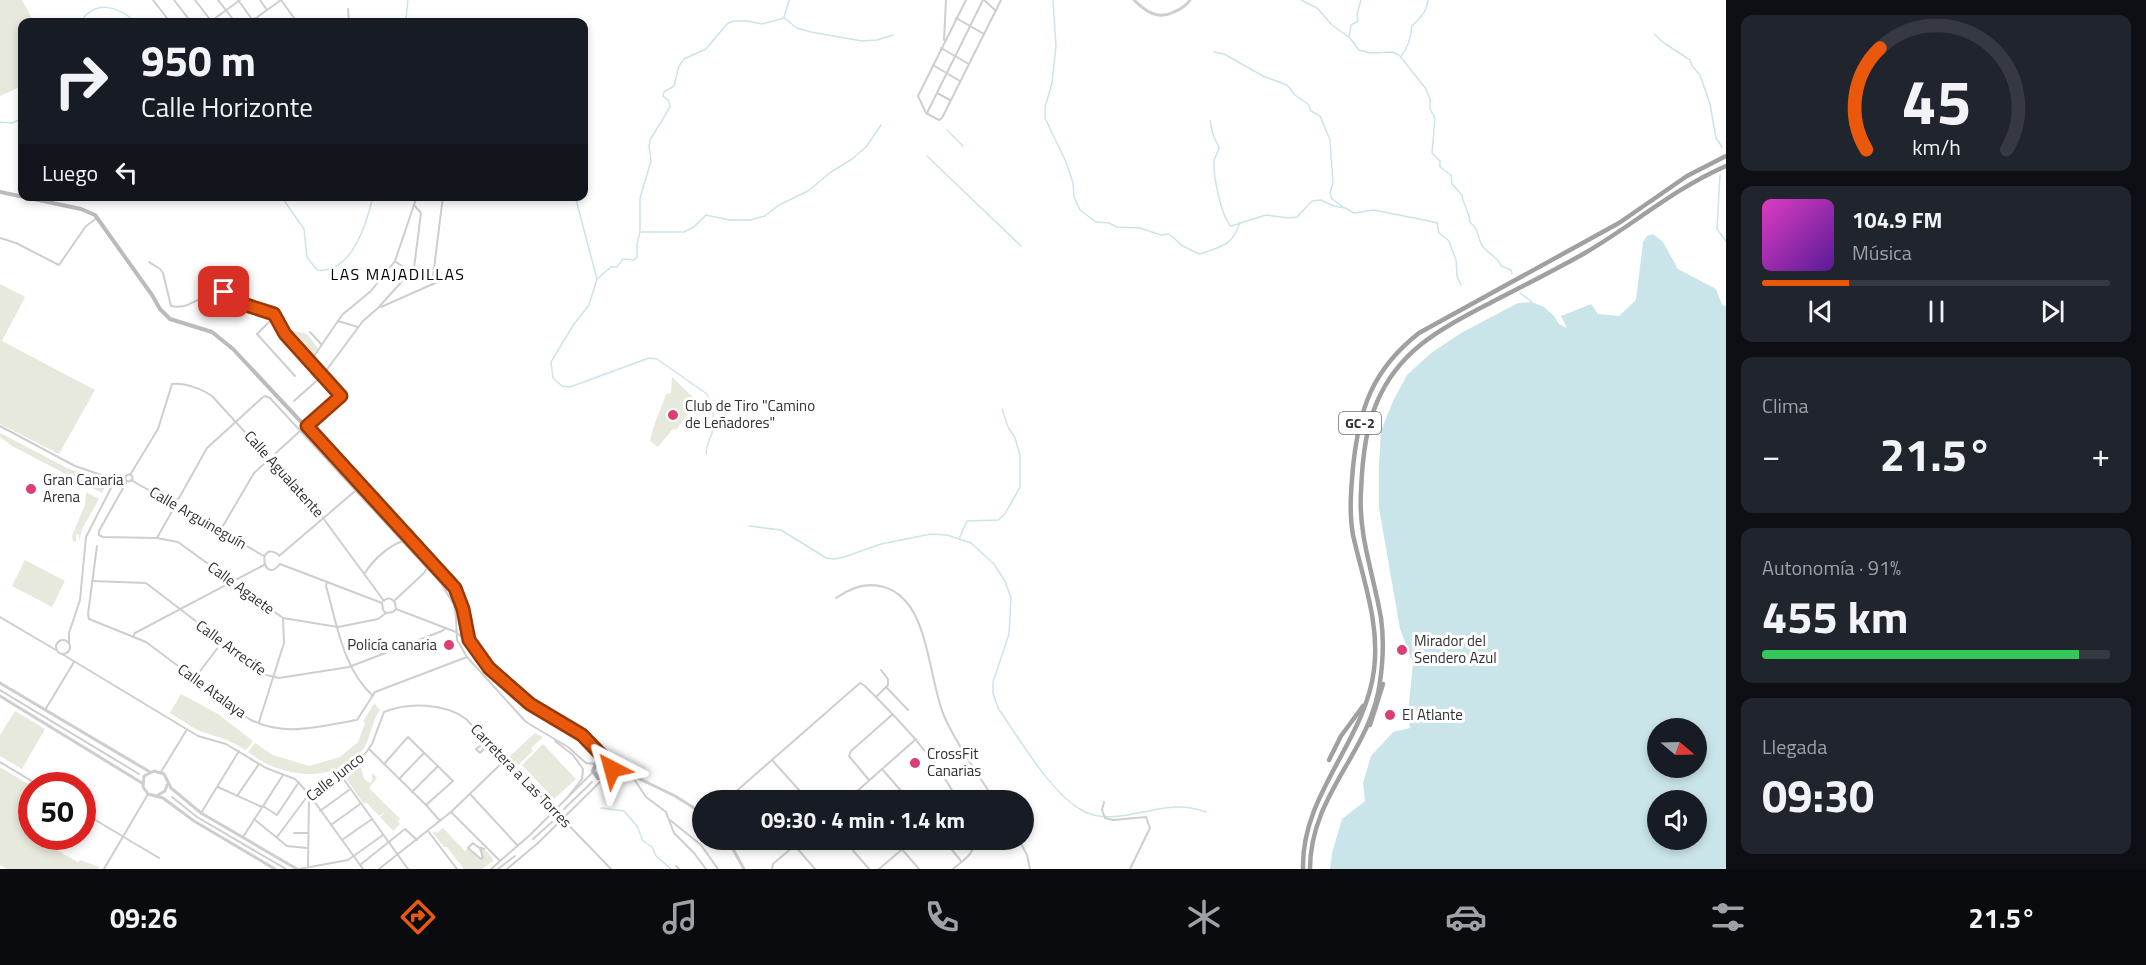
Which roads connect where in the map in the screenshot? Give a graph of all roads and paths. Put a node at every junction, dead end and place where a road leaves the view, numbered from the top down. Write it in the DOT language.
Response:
graph roads {
  1 [pos="153,0"];
  2 [pos="174,0"];
  3 [pos="195,0"];
  4 [pos="218,0"];
  5 [pos="239,0"];
  6 [pos="260,0"];
  7 [pos="281,0"];
  8 [pos="946,0"];
  9 [pos="966,0"];
  10 [pos="984,0"];
  11 [pos="1001,0"];
  12 [pos="1134,0"];
  13 [pos="1190,0"];
  14 [pos="348,9"];
  15 [pos="226,10"];
  16 [pos="267,10"];
  17 [pos="996,11"];
  18 [pos="167,18"];
  19 [pos="188,18"];
  20 [pos="208,18"];
  21 [pos="216,18"];
  22 [pos="232,18"];
  23 [pos="251,18"];
  24 [pos="257,18"];
  25 [pos="294,18"];
  26 [pos="349,18"];
  27 [pos="956,18"];
  28 [pos="970,26"];
  29 [pos="984,34"];
  30 [pos="944,43"];
  31 [pos="941,48"];
  32 [pos="955,56"];
  33 [pos="969,64"];
  34 [pos="933,65"];
  35 [pos="946,73"];
  36 [pos="960,81"];
  37 [pos="937,93"];
  38 [pos="951,100"];
  39 [pos="926,113"];
  40 [pos="1726,156"];
  41 [pos="1726,166"];
  42 [pos="0,192"];
  43 [pos="18,196"];
  44 [pos="43,201"];
  45 [pos="415,201"];
  46 [pos="442,201"];
  47 [pos="414,205"];
  48 [pos="97,218"];
  49 [pos="0,238"];
  50 [pos="395,261"];
  51 [pos="149,262"];
  52 [pos="411,272"];
  53 [pos="451,276"];
  54 [pos="432,285"];
  55 [pos="378,308"];
  56 [pos="276,317"];
  57 [pos="338,321"];
  58 [pos="358,327"];
  59 [pos="310,332"];
  60 [pos="322,345"];
  61 [pos="310,363"];
  62 [pos="295,376"];
  63 [pos="322,376"];
  64 [pos="294,401"];
  65 [pos="235,421"];
  66 [pos="0,426"];
  67 [pos="307,426"];
  68 [pos="300,431"];
  69 [pos="270,458"];
  70 [pos="345,468"];
  71 [pos="130,475"];
  72 [pos="131,480"];
  73 [pos="127,481"];
  74 [pos="361,486"];
  75 [pos="356,490"];
  76 [pos="171,503"];
  77 [pos="175,506"];
  78 [pos="323,518"];
  79 [pos="220,531"];
  80 [pos="157,538"];
  81 [pos="404,541"];
  82 [pos="97,546"];
  83 [pos="264,556"];
  84 [pos="279,556"];
  85 [pos="280,564"];
  86 [pos="264,565"];
  87 [pos="427,568"];
  88 [pos="364,574"];
  89 [pos="1373,580"];
  90 [pos="92,581"];
  91 [pos="232,582"];
  92 [pos="327,582"];
  93 [pos="376,591"];
  94 [pos="836,598"];
  95 [pos="371,599"];
  96 [pos="394,601"];
  97 [pos="383,602"];
  98 [pos="180,609"];
  99 [pos="396,609"];
  100 [pos="386,613"];
  101 [pos="0,617"];
  102 [pos="283,618"];
  103 [pos="338,627"];
  104 [pos="446,628"];
  105 [pos="456,632"];
  106 [pos="69,633"];
  107 [pos="133,638"];
  108 [pos="60,641"];
  109 [pos="222,642"];
  110 [pos="69,643"];
  111 [pos="48,644"];
  112 [pos="473,646"];
  113 [pos="56,650"];
  114 [pos="69,650"];
  115 [pos="62,654"];
  116 [pos="467,657"];
  117 [pos="1386,658"];
  118 [pos="73,661"];
  119 [pos="349,667"];
  120 [pos="881,670"];
  121 [pos="273,677"];
  122 [pos="195,678"];
  123 [pos="0,683"];
  124 [pos="1383,684"];
  125 [pos="886,687"];
  126 [pos="1371,687"];
  127 [pos="0,690"];
  128 [pos="0,696"];
  129 [pos="373,696"];
  130 [pos="876,697"];
  131 [pos="45,710"];
  132 [pos="908,710"];
  133 [pos="384,712"];
  134 [pos="893,714"];
  135 [pos="259,723"];
  136 [pos="187,730"];
  137 [pos="552,739"];
  138 [pos="916,739"];
  139 [pos="1358,745"];
  140 [pos="596,748"];
  141 [pos="369,749"];
  142 [pos="239,751"];
  143 [pos="424,753"];
  144 [pos="506,759"];
  145 [pos="772,760"];
  146 [pos="1329,760"];
  147 [pos="606,761"];
  148 [pos="0,762"];
  149 [pos="259,764"];
  150 [pos="384,764"];
  151 [pos="596,764"];
  152 [pos="610,764"];
  153 [pos="438,766"];
  154 [pos="882,769"];
  155 [pos="593,771"];
  156 [pos="150,772"];
  157 [pos="161,772"];
  158 [pos="18,773"];
  159 [pos="339,773"];
  160 [pos="139,774"];
  161 [pos="283,775"];
  162 [pos="632,776"];
  163 [pos="609,777"];
  164 [pos="399,779"];
  165 [pos="603,779"];
  166 [pos="869,780"];
  167 [pos="299,782"];
  168 [pos="592,782"];
  169 [pos="142,783"];
  170 [pos="168,783"];
  171 [pos="218,787"];
  172 [pos="351,789"];
  173 [pos="738,790"];
  174 [pos="799,790"];
  175 [pos="858,790"];
  176 [pos="900,790"];
  177 [pos="951,790"];
  178 [pos="988,790"];
  179 [pos="412,792"];
  180 [pos="148,794"];
  181 [pos="309,794"];
  182 [pos="470,794"];
  183 [pos="158,796"];
  184 [pos="237,796"];
  185 [pos="172,797"];
  186 [pos="564,802"];
  187 [pos="1104,802"];
  188 [pos="361,804"];
  189 [pos="426,805"];
  190 [pos="262,806"];
  191 [pos="692,807"];
  192 [pos="564,809"];
  193 [pos="320,811"];
  194 [pos="555,811"];
  195 [pos="451,812"];
  196 [pos="201,813"];
  197 [pos="563,818"];
  198 [pos="254,819"];
  199 [pos="372,819"];
  200 [pos="96,820"];
  201 [pos="670,820"];
  202 [pos="440,821"];
  203 [pos="552,822"];
  204 [pos="331,825"];
  205 [pos="428,831"];
  206 [pos="294,833"];
  207 [pos="307,833"];
  208 [pos="383,835"];
  209 [pos="123,836"];
  210 [pos="243,837"];
  211 [pos="277,837"];
  212 [pos="692,838"];
  213 [pos="533,839"];
  214 [pos="342,840"];
  215 [pos="417,840"];
  216 [pos="388,842"];
  217 [pos="518,846"];
  218 [pos="483,848"];
  219 [pos="307,849"];
  220 [pos="705,850"];
  221 [pos="734,850"];
  222 [pos="789,850"];
  223 [pos="798,850"];
  224 [pos="853,850"];
  225 [pos="901,850"];
  226 [pos="903,850"];
  227 [pos="953,850"];
  228 [pos="973,850"];
  229 [pos="1024,850"];
  230 [pos="397,855"];
  231 [pos="354,856"];
  232 [pos="515,856"];
  233 [pos="159,858"];
  234 [pos="962,861"];
  235 [pos="500,862"];
  236 [pos="360,865"];
  237 [pos="676,866"];
  238 [pos="308,868"];
  239 [pos="104,869"];
  240 [pos="276,869"];
  241 [pos="286,869"];
  242 [pos="298,869"];
  243 [pos="363,869"];
  244 [pos="379,869"];
  245 [pos="408,869"];
  246 [pos="457,869"];
  247 [pos="491,869"];
  248 [pos="498,869"];
  249 [pos="507,869"];
  250 [pos="611,869"];
  251 [pos="679,869"];
  252 [pos="706,869"];
  253 [pos="718,869"];
  254 [pos="744,869"];
  255 [pos="772,869"];
  256 [pos="815,869"];
  257 [pos="869,869"];
  258 [pos="879,869"];
  259 [pos="919,869"];
  260 [pos="954,869"];
  261 [pos="1030,869"];
  262 [pos="1130,869"];
  263 [pos="1303,869"];
  264 [pos="1310,869"];
  1 -- 18 [label="street"];
  2 -- 19 [label="street"];
  3 -- 20 [label="street"];
  4 -- 15 [label="street"];
  5 -- 15 [label="street"];
  5 -- 23 [label="street"];
  6 -- 16 [label="street"];
  7 -- 16 [label="street"];
  7 -- 25 [label="street"];
  8 -- 30 [label="street"];
  9 -- 27 [label="street"];
  10 -- 17 [label="street"];
  10 -- 28 [label="street"];
  11 -- 17 [label="street"];
  12 -- 13 [label="street"];
  14 -- 26 [label="street"];
  15 -- 21 [label="street"];
  15 -- 22 [label="street"];
  16 -- 24 [label="street"];
  17 -- 29 [label="street"];
  27 -- 28 [label="street"];
  27 -- 30 [label="street"];
  28 -- 29 [label="street"];
  28 -- 32 [label="street"];
  29 -- 33 [label="street"];
  30 -- 31 [label="street"];
  31 -- 32 [label="street"];
  31 -- 34 [label="street"];
  32 -- 33 [label="street"];
  32 -- 35 [label="street"];
  33 -- 36 [label="street"];
  34 -- 35 [label="street"];
  34 -- 39 [label="street"];
  35 -- 36 [label="street"];
  35 -- 37 [label="street"];
  36 -- 38 [label="street"];
  37 -- 38 [label="street"];
  37 -- 39 [label="street"];
  38 -- 39 [label="street"];
  40 -- 126 [label="highway, GC-2"];
  41 -- 89 [label="highway, GC-2"];
  42 -- 43 [label="main road"];
  44 -- 48 [label="main road"];
  45 -- 47 [label="street"];
  46 -- 54 [label="street"];
  47 -- 50 [label="street"];
  47 -- 52 [label="street"];
  48 -- 49 [label="street"];
  48 -- 67 [label="main road"];
  50 -- 52 [label="street"];
  50 -- 57 [label="street"];
  51 -- 56 [label="street"];
  52 -- 55 [label="street"];
  53 -- 54 [label="street"];
  54 -- 55 [label="street"];
  55 -- 58 [label="street"];
  56 -- 61 [label="street"];
  56 -- 62 [label="street"];
  57 -- 58 [label="street"];
  57 -- 60 [label="street"];
  58 -- 63 [label="street"];
  59 -- 60 [label="street"];
  60 -- 61 [label="street"];
  61 -- 63 [label="street"];
  63 -- 64 [label="street"];
  63 -- 67 [label="street"];
  65 -- 68 [label="street"];
  65 -- 69 [label="street, Calle Agualatente"];
  65 -- 71 [label="street, Calle Agualatente"];
  65 -- 76 [label="street"];
  66 -- 106 [label="street"];
  67 -- 70 [label="main road"];
  68 -- 69 [label="street"];
  68 -- 75 [label="street"];
  69 -- 78 [label="street, Calle Agualatente"];
  69 -- 79 [label="street"];
  70 -- 74 [label="main road"];
  70 -- 75 [label="main road"];
  71 -- 72 [label="street"];
  71 -- 73 [label="street"];
  72 -- 73 [label="street"];
  72 -- 76 [label="street, Calle Arguineguín"];
  73 -- 80 [label="street, Calle Agaete"];
  74 -- 75 [label="street"];
  74 -- 112 [label="main road"];
  75 -- 78 [label="street"];
  75 -- 81 [label="street"];
  76 -- 77 [label="street, Calle Arguineguín"];
  77 -- 79 [label="street, Calle Arguineguín"];
  77 -- 80 [label="street"];
  78 -- 84 [label="street"];
  78 -- 88 [label="street, Calle Agualatente"];
  79 -- 83 [label="street, Calle Arguineguín"];
  80 -- 91 [label="street, Calle Agaete"];
  81 -- 87 [label="street"];
  81 -- 88 [label="street"];
  82 -- 90 [label="street, Calle Atalaya"];
  83 -- 84 [label="street"];
  83 -- 86 [label="street"];
  84 -- 85 [label="street"];
  85 -- 86 [label="street"];
  85 -- 92 [label="street"];
  86 -- 91 [label="street"];
  87 -- 96 [label="street"];
  87 -- 105 [label="street"];
  88 -- 93 [label="street, Calle Agualatente"];
  89 -- 117 [label="highway"];
  89 -- 139 [label="highway, GC-2"];
  90 -- 98 [label="street, Calle Arrecife"];
  90 -- 107 [label="street, Calle Atalaya"];
  91 -- 98 [label="street"];
  91 -- 102 [label="street, Calle Agaete"];
  92 -- 95 [label="street"];
  92 -- 103 [label="street"];
  93 -- 95 [label="street"];
  93 -- 97 [label="street, Calle Agualatente"];
  94 -- 178 [label="street"];
  95 -- 97 [label="street"];
  96 -- 97 [label="street"];
  96 -- 99 [label="street"];
  97 -- 100 [label="street"];
  98 -- 107 [label="street"];
  98 -- 109 [label="street, Calle Arrecife"];
  99 -- 100 [label="street"];
  99 -- 104 [label="street"];
  100 -- 103 [label="street, Calle Agaete"];
  101 -- 111 [label="street"];
  102 -- 103 [label="street, Calle Agaete"];
  102 -- 121 [label="street"];
  103 -- 119 [label="street"];
  104 -- 105 [label="street"];
  104 -- 119 [label="street, Calle Arrecife"];
  105 -- 112 [label="street"];
  105 -- 116 [label="street"];
  106 -- 108 [label="street"];
  106 -- 110 [label="street"];
  107 -- 122 [label="street, Calle Atalaya"];
  108 -- 110 [label="street"];
  108 -- 111 [label="street"];
  108 -- 113 [label="street"];
  109 -- 121 [label="street, Calle Arrecife"];
  109 -- 122 [label="street"];
  110 -- 114 [label="street"];
  111 -- 113 [label="street"];
  112 -- 140 [label="main road"];
  113 -- 115 [label="street"];
  114 -- 115 [label="street"];
  114 -- 118 [label="street"];
  115 -- 118 [label="street"];
  116 -- 129 [label="street, Calle Atalaya"];
  116 -- 137 [label="street"];
  118 -- 131 [label="street"];
  118 -- 136 [label="street"];
  119 -- 121 [label="street, Calle Arrecife"];
  119 -- 129 [label="street"];
  120 -- 125 [label="street"];
  121 -- 135 [label="street"];
  122 -- 135 [label="street, Calle Atalaya"];
  123 -- 131 [label="street"];
  124 -- 139 [label="highway"];
  125 -- 130 [label="street"];
  125 -- 132 [label="street"];
  126 -- 146 [label="highway"];
  126 -- 263 [label="highway, GC-2"];
  127 -- 160 [label="street"];
  128 -- 169 [label="street"];
  129 -- 135 [label="street, Calle Atalaya"];
  130 -- 134 [label="street"];
  130 -- 145 [label="street"];
  131 -- 156 [label="street"];
  133 -- 141 [label="street, Calle Junco"];
  133 -- 144 [label="street, Carretera a Las Torres"];
  134 -- 138 [label="street"];
  134 -- 166 [label="street"];
  136 -- 142 [label="street"];
  136 -- 157 [label="street"];
  137 -- 151 [label="street"];
  137 -- 186 [label="street"];
  138 -- 154 [label="street"];
  138 -- 177 [label="street"];
  139 -- 264 [label="highway, GC-2"];
  140 -- 147 [label="main road"];
  140 -- 151 [label="main road"];
  141 -- 150 [label="street"];
  141 -- 159 [label="street, Calle Junco"];
  142 -- 149 [label="street"];
  142 -- 171 [label="street"];
  143 -- 150 [label="street"];
  143 -- 153 [label="street"];
  143 -- 164 [label="street"];
  144 -- 182 [label="street"];
  144 -- 194 [label="street, Carretera a Las Torres"];
  145 -- 173 [label="street"];
  145 -- 174 [label="street"];
  147 -- 151 [label="main road"];
  147 -- 152 [label="main road"];
  148 -- 158 [label="street"];
  149 -- 161 [label="street"];
  149 -- 184 [label="street"];
  150 -- 164 [label="street"];
  151 -- 155 [label="main road"];
  152 -- 162 [label="street"];
  152 -- 163 [label="main road"];
  153 -- 179 [label="street"];
  153 -- 189 [label="street"];
  154 -- 166 [label="street"];
  154 -- 176 [label="street"];
  155 -- 165 [label="main road"];
  155 -- 186 [label="street"];
  156 -- 157 [label="street"];
  156 -- 169 [label="street"];
  157 -- 170 [label="street"];
  159 -- 172 [label="street"];
  159 -- 181 [label="street, Calle Junco"];
  161 -- 167 [label="street"];
  161 -- 190 [label="street"];
  162 -- 163 [label="street"];
  162 -- 191 [label="street"];
  162 -- 201 [label="street"];
  163 -- 165 [label="main road"];
  164 -- 179 [label="street"];
  165 -- 197 [label="street"];
  166 -- 175 [label="street"];
  167 -- 181 [label="street"];
  167 -- 190 [label="street"];
  168 -- 192 [label="street"];
  169 -- 180 [label="street"];
  170 -- 183 [label="street"];
  170 -- 196 [label="street"];
  171 -- 184 [label="street"];
  171 -- 196 [label="street"];
  172 -- 188 [label="street"];
  172 -- 193 [label="street"];
  179 -- 189 [label="street"];
  180 -- 183 [label="street"];
  180 -- 209 [label="street"];
  181 -- 193 [label="street"];
  181 -- 207 [label="street"];
  181 -- 211 [label="street, Calle Junco"];
  182 -- 195 [label="street"];
  182 -- 217 [label="street"];
  183 -- 240 [label="street"];
  184 -- 190 [label="street"];
  185 -- 241 [label="street"];
  186 -- 194 [label="street"];
  187 -- 262 [label="street"];
  188 -- 199 [label="street"];
  188 -- 204 [label="street"];
  189 -- 202 [label="street"];
  190 -- 198 [label="street"];
  193 -- 204 [label="street"];
  194 -- 197 [label="street, Carretera a Las Torres"];
  194 -- 217 [label="street"];
  195 -- 202 [label="street"];
  195 -- 235 [label="street"];
  196 -- 210 [label="street"];
  197 -- 249 [label="street"];
  197 -- 250 [label="street, Carretera a Las Torres"];
  198 -- 210 [label="street"];
  198 -- 211 [label="street"];
  199 -- 208 [label="street"];
  199 -- 214 [label="street"];
  200 -- 209 [label="street"];
  201 -- 212 [label="street"];
  201 -- 252 [label="street"];
  202 -- 205 [label="street"];
  203 -- 213 [label="street"];
  204 -- 214 [label="street"];
  205 -- 215 [label="street"];
  205 -- 246 [label="street"];
  206 -- 207 [label="street"];
  207 -- 219 [label="street"];
  208 -- 216 [label="street"];
  208 -- 231 [label="street"];
  209 -- 233 [label="street"];
  209 -- 239 [label="street"];
  210 -- 242 [label="street"];
  211 -- 219 [label="street"];
  214 -- 231 [label="street"];
  215 -- 216 [label="street"];
  215 -- 230 [label="street"];
  216 -- 230 [label="street"];
  216 -- 236 [label="street"];
  217 -- 235 [label="street"];
  218 -- 218 [label="street"];
  219 -- 238 [label="street"];
  220 -- 253 [label="street"];
  221 -- 254 [label="street"];
  222 -- 255 [label="street"];
  223 -- 256 [label="street"];
  224 -- 257 [label="street"];
  225 -- 258 [label="street"];
  226 -- 259 [label="street"];
  227 -- 234 [label="street"];
  228 -- 234 [label="street"];
  229 -- 261 [label="street"];
  230 -- 244 [label="street"];
  230 -- 245 [label="street"];
  231 -- 236 [label="street"];
  231 -- 238 [label="street"];
  232 -- 248 [label="street"];
  234 -- 260 [label="street"];
  235 -- 247 [label="street"];
  236 -- 243 [label="street"];
  237 -- 251 [label="street"];
  238 -- 242 [label="street"];
}
